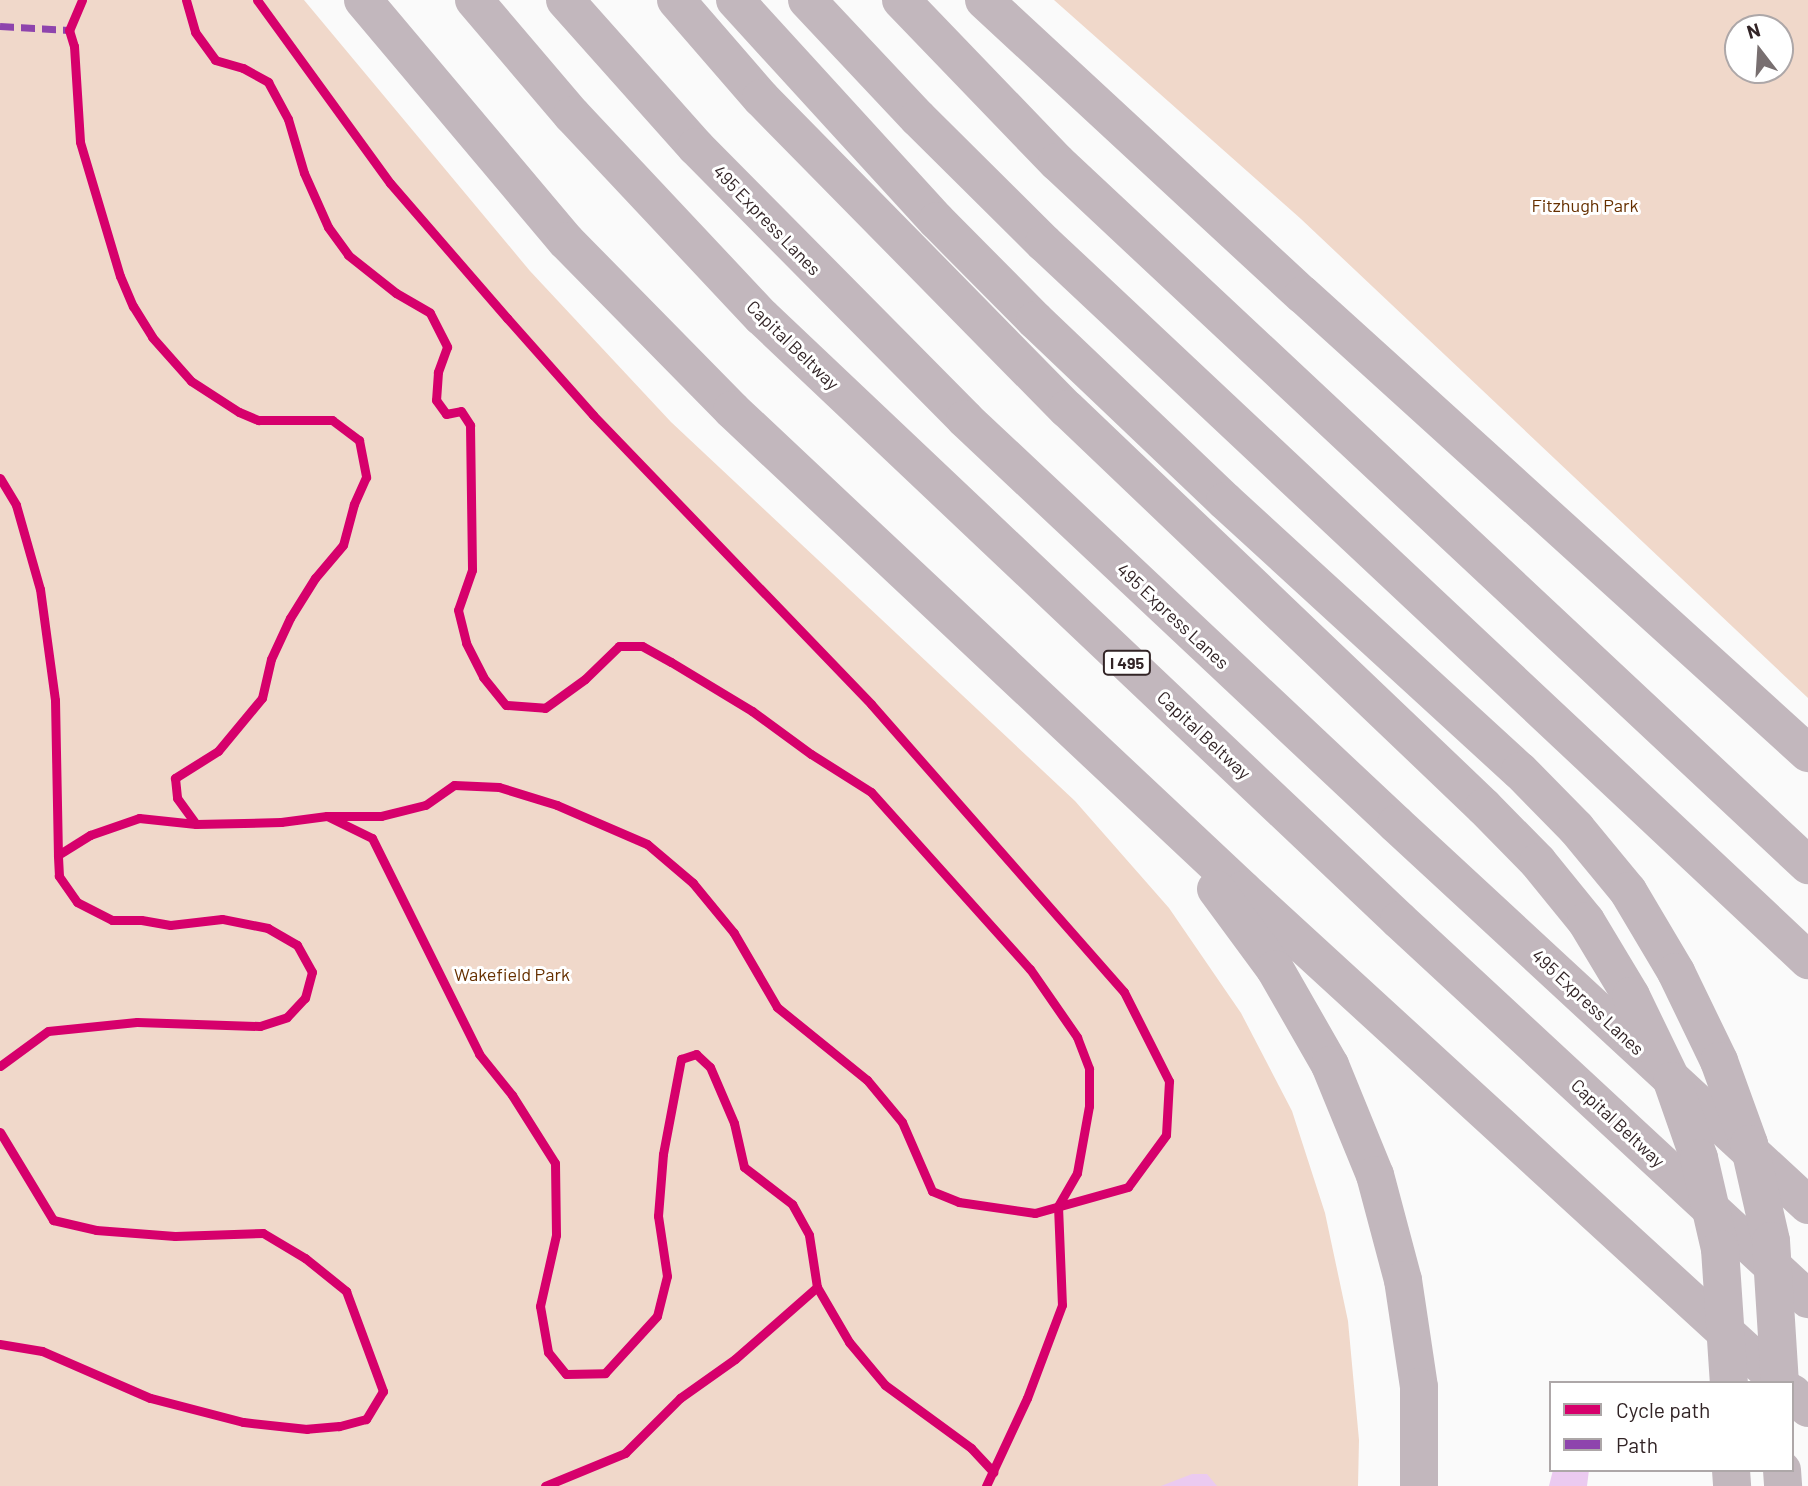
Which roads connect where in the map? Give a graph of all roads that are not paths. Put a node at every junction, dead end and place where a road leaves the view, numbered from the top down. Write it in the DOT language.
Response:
graph roads {
  1 [pos="363,0"];
  2 [pos="474,0"];
  3 [pos="565,0"];
  4 [pos="676,0"];
  5 [pos="735,0"];
  6 [pos="807,0"];
  7 [pos="901,0"];
  8 [pos="984,0"];
  9 [pos="1058,718"];
  10 [pos="1808,753"];
  11 [pos="1808,865"];
  12 [pos="1808,960"];
  13 [pos="1808,1205"];
  14 [pos="1808,1299"];
  15 [pos="1729,1381"];
  16 [pos="1779,1381"];
  17 [pos="1781,1381"];
  18 [pos="1794,1395"];
  19 [pos="1808,1408"];
  20 [pos="1419,1486"];
  1 -- 9 [label="highway"];
  2 -- 14 [label="highway, Capital Beltway / I 495"];
  3 -- 13 [label="highway, 495 Express Lanes"];
  4 -- 15 [label="highway, bridge"];
  5 -- 17 [label="highway, bridge"];
  6 -- 12 [label="highway"];
  7 -- 11 [label="highway"];
  8 -- 10 [label="highway"];
  9 -- 16 [label="highway"];
  9 -- 20 [label="highway"];
  18 -- 19 [label="highway"];
}
